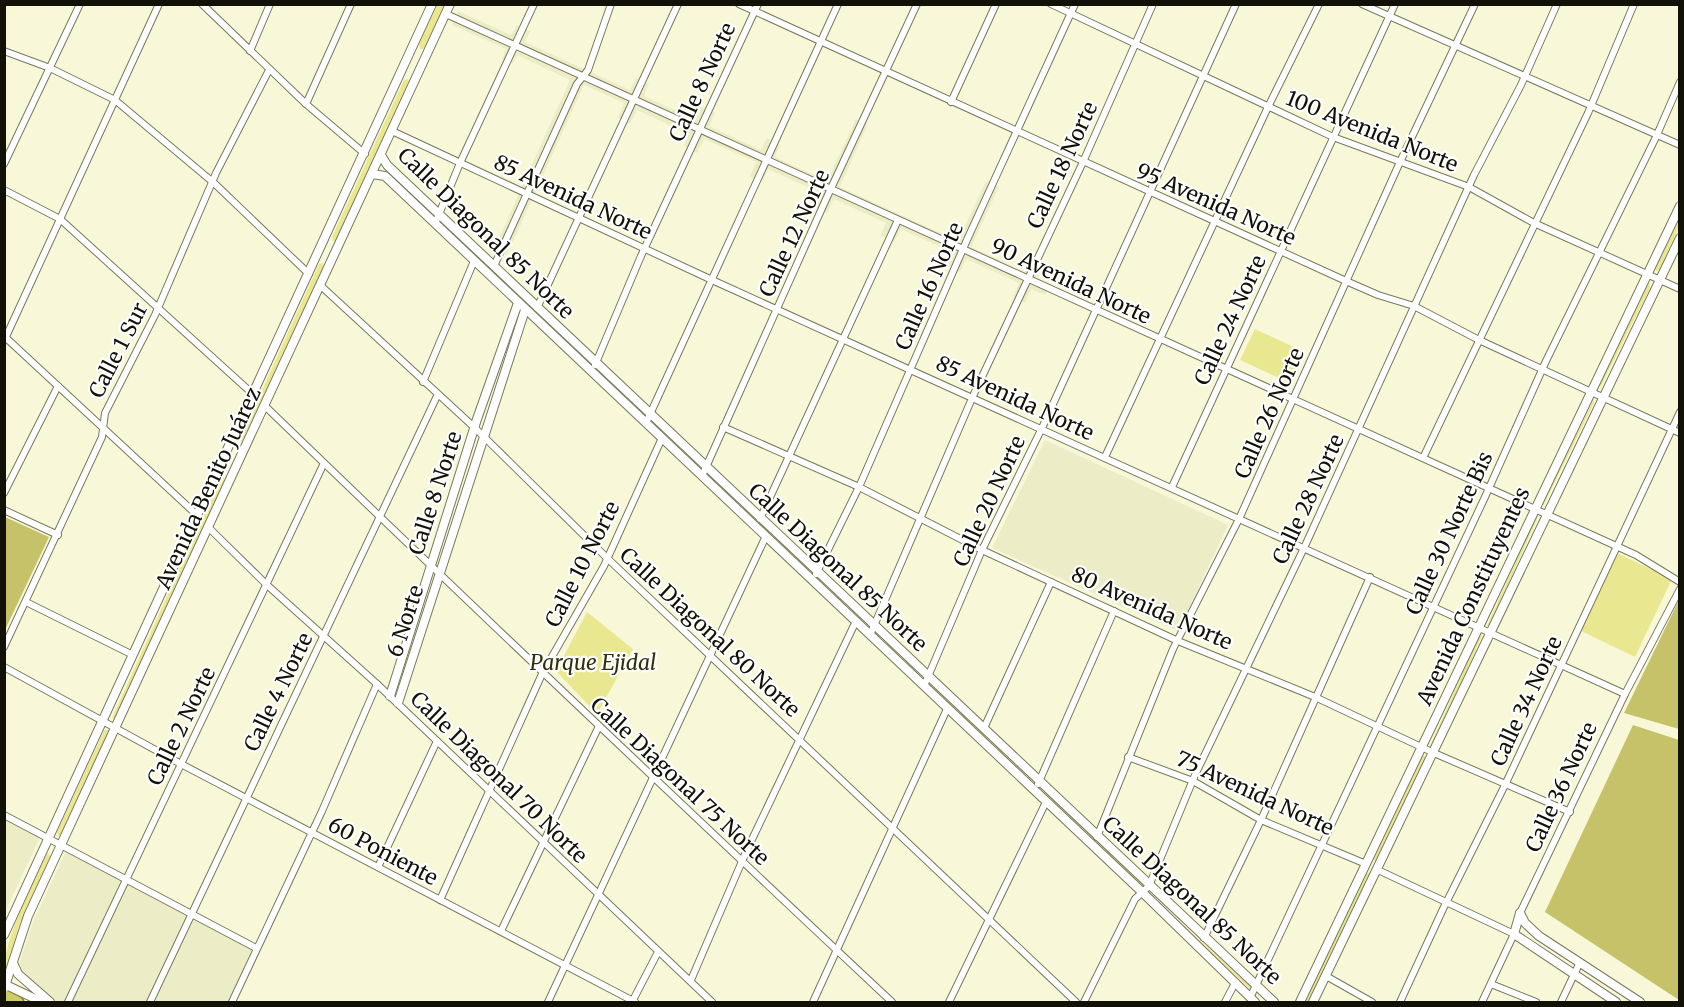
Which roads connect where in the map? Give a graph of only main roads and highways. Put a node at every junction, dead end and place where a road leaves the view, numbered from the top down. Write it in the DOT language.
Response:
graph roads {
  1 [pos="450,4"];
  2 [pos="430,5"];
  3 [pos="416,42"];
  4 [pos="428,49"];
  5 [pos="401,76"];
  6 [pos="413,84"];
  7 [pos="381,155"];
  8 [pos="372,174"];
  9 [pos="1680,206"];
  10 [pos="327,236"];
  11 [pos="1680,238"];
  12 [pos="340,245"];
  13 [pos="314,262"];
  14 [pos="327,272"];
  15 [pos="234,438"];
  16 [pos="247,447"];
  17 [pos="704,472"];
  18 [pos="217,474"];
  19 [pos="230,482"];
  20 [pos="4,935"];
  21 [pos="12,963"];
  22 [pos="5,988"];
  23 [pos="1252,1000"];
  24 [pos="18,1002"];
  25 [pos="42,1002"];
  26 [pos="50,1002"];
  27 [pos="1274,1002"];
  28 [pos="1300,1002"];
  29 [pos="1313,1002"];
  1 -- 4 [label="main road, Avenida Benito Juárez"];
  2 -- 3 [label="main road, Avenida Benito Juárez"];
  3 -- 4 [label="main road"];
  3 -- 5 [label="main road, Avenida Benito Juárez"];
  4 -- 6 [label="main road, Avenida Benito Juárez"];
  5 -- 6 [label="main road"];
  5 -- 10 [label="main road, Avenida Benito Juárez"];
  6 -- 7 [label="main road, Avenida Benito Juárez"];
  7 -- 8 [label="main road, Avenida Benito Juárez"];
  7 -- 17 [label="main road, Calle Diagonal 85 Norte"];
  8 -- 12 [label="main road, Avenida Benito Juárez"];
  8 -- 17 [label="main road, Calle Diagonal 85 Norte"];
  9 -- 28 [label="main road, Avenida Constituyentes"];
  10 -- 12 [label="main road"];
  10 -- 13 [label="main road, Avenida Benito Juárez"];
  11 -- 29 [label="main road, Avenida Constituyentes"];
  12 -- 14 [label="main road, Avenida Benito Juárez"];
  13 -- 14 [label="main road"];
  13 -- 15 [label="main road, Avenida Benito Juárez"];
  14 -- 16 [label="main road, Avenida Benito Juárez"];
  15 -- 16 [label="main road"];
  15 -- 18 [label="main road, Avenida Benito Juárez"];
  16 -- 19 [label="main road, Avenida Benito Juárez"];
  17 -- 23 [label="main road, Calle Diagonal 85 Norte"];
  17 -- 27 [label="main road, Calle Diagonal 85 Norte"];
  18 -- 19 [label="main road"];
  18 -- 20 [label="main road, Avenida Benito Juárez"];
  19 -- 21 [label="main road, Avenida Benito Juárez"];
  21 -- 22 [label="main road, Avenida Benito Juárez"];
  21 -- 26 [label="main road"];
  22 -- 24 [label="highway"];
  22 -- 25 [label="main road"];
}
